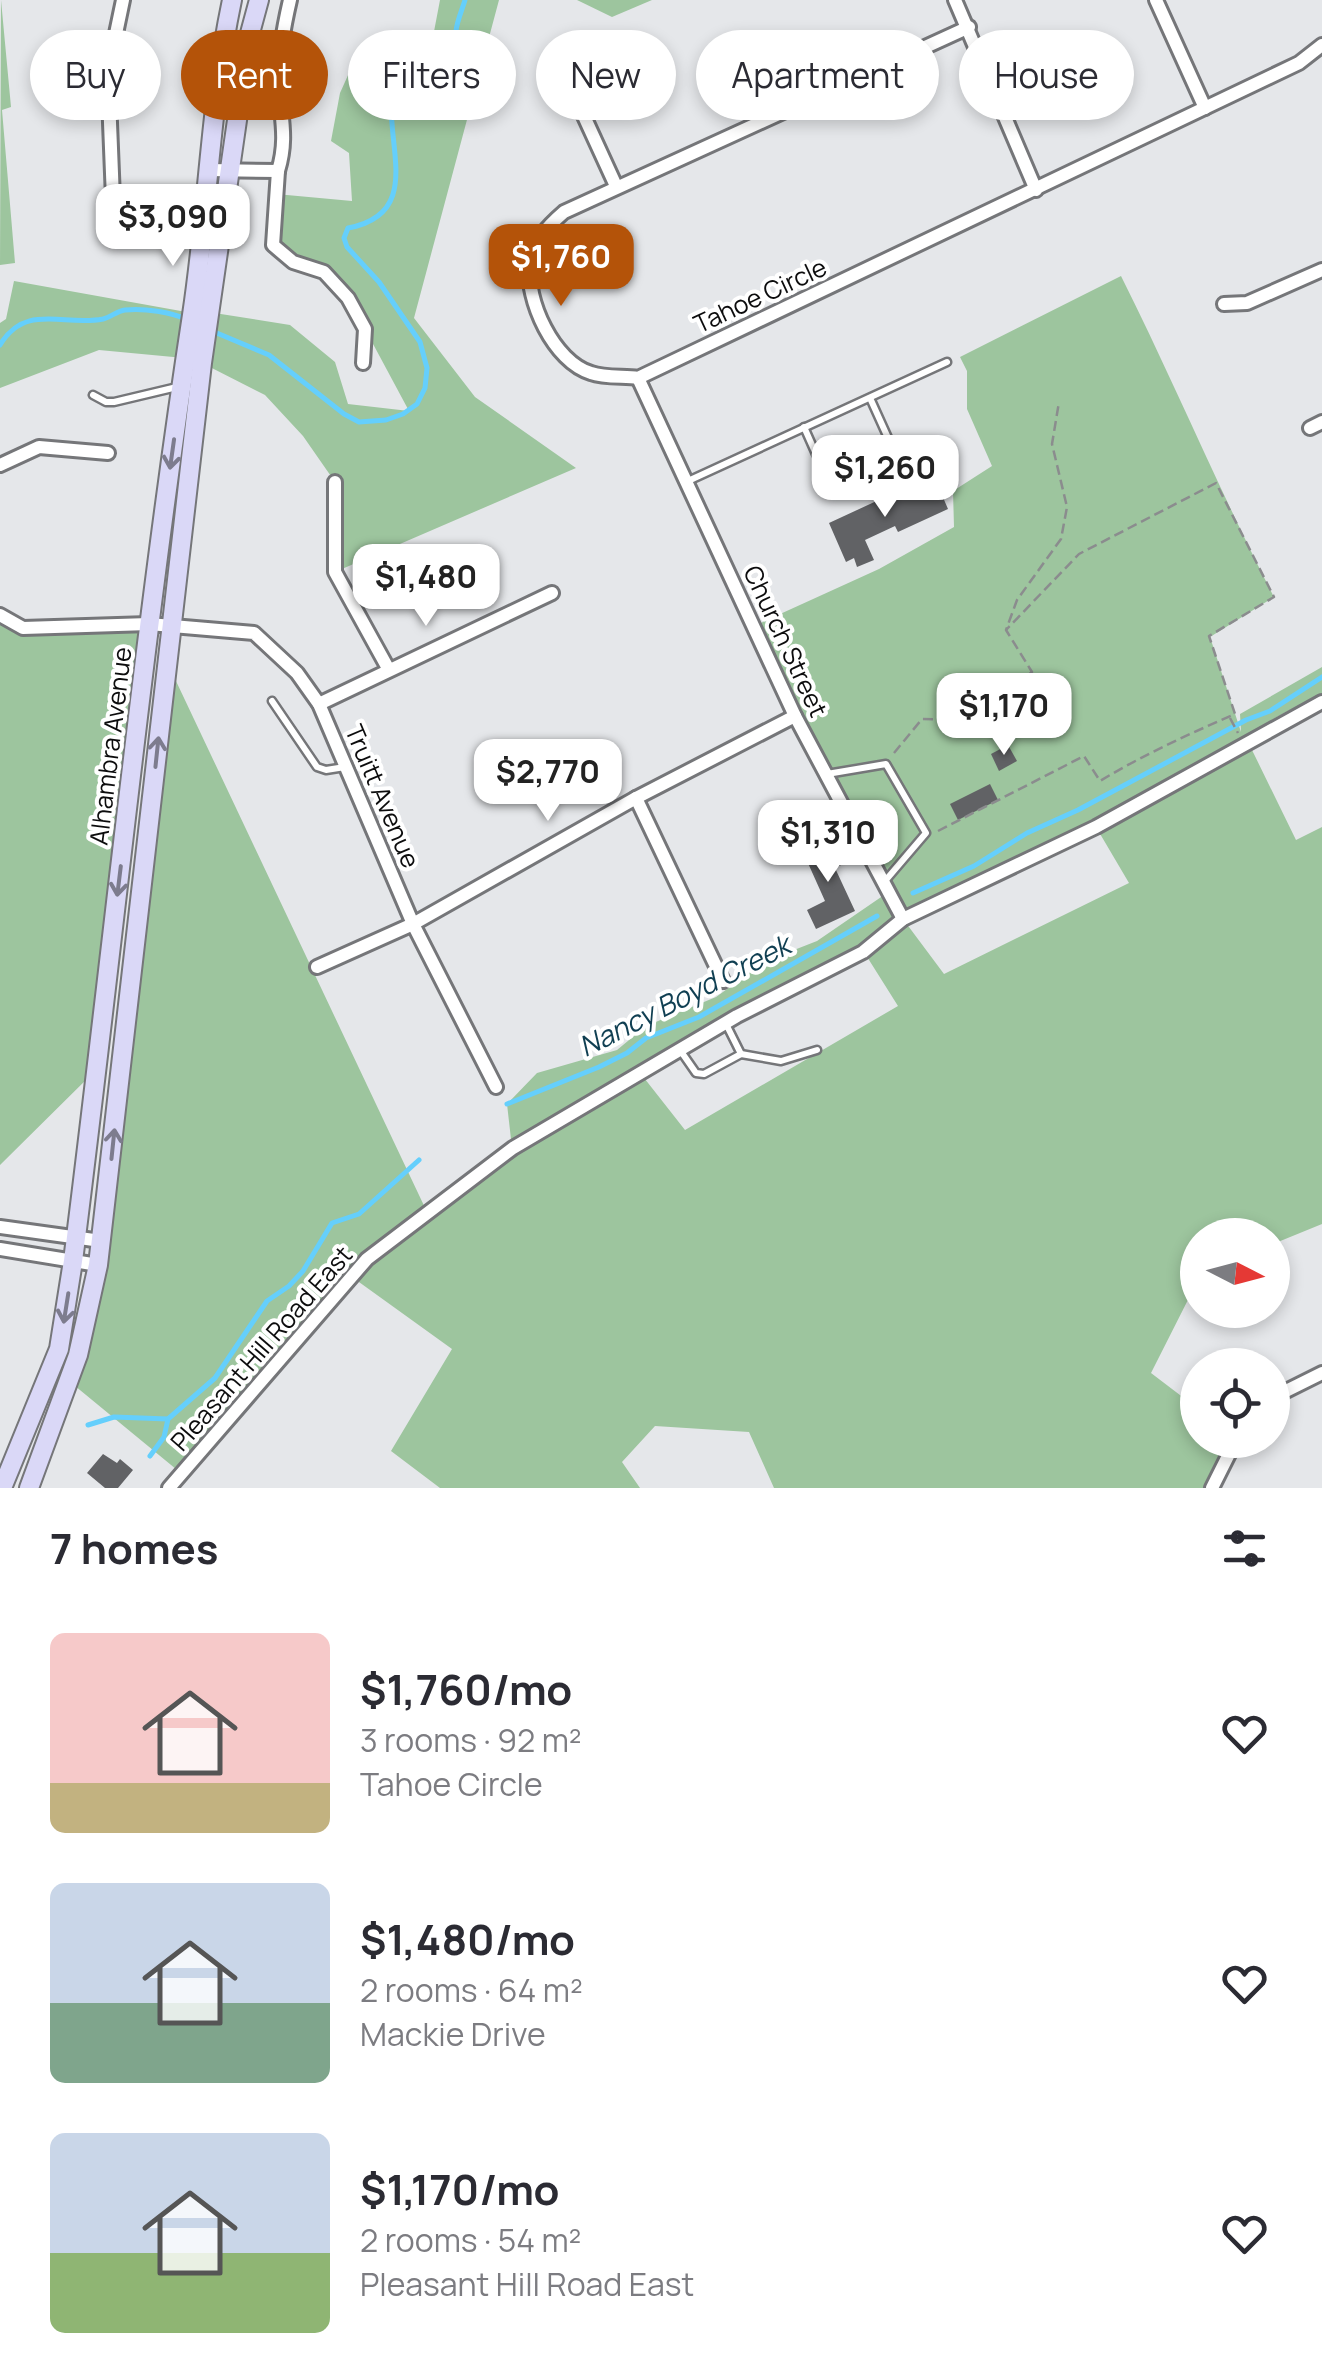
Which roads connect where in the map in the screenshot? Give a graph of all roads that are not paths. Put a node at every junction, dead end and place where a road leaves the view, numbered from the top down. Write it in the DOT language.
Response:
graph roads {
  1 [pos="123,0"];
  2 [pos="232,0"];
  3 [pos="259,0"];
  4 [pos="290,0"];
  5 [pos="955,0"];
  6 [pos="1156,0"];
  7 [pos="969,27"];
  8 [pos="939,40"];
  9 [pos="1322,45"];
  10 [pos="1205,108"];
  11 [pos="586,120"];
  12 [pos="760,120"];
  13 [pos="208,170"];
  14 [pos="231,170"];
  15 [pos="278,170"];
  16 [pos="616,186"];
  17 [pos="1036,190"];
  18 [pos="113,199"];
  19 [pos="1322,270"];
  20 [pos="1224,304"];
  21 [pos="200,312"];
  22 [pos="947,362"];
  23 [pos="364,363"];
  24 [pos="638,378"];
  25 [pos="190,388"];
  26 [pos="93,395"];
  27 [pos="870,398"];
  28 [pos="804,427"];
  29 [pos="108,452"];
  30 [pos="0,465"];
  31 [pos="686,481"];
  32 [pos="335,482"];
  33 [pos="552,593"];
  34 [pos="0,615"];
  35 [pos="149,624"];
  36 [pos="171,626"];
  37 [pos="389,670"];
  38 [pos="272,701"];
  39 [pos="1322,702"];
  40 [pos="319,704"];
  41 [pos="795,716"];
  42 [pos="346,767"];
  43 [pos="826,774"];
  44 [pos="636,798"];
  45 [pos="883,883"];
  46 [pos="903,919"];
  47 [pos="413,924"];
  48 [pos="317,966"];
  49 [pos="723,981"];
  50 [pos="726,1023"];
  51 [pos="680,1050"];
  52 [pos="817,1050"];
  53 [pos="741,1054"];
  54 [pos="496,1088"];
  55 [pos="0,1227"];
  56 [pos="76,1237"];
  57 [pos="101,1241"];
  58 [pos="0,1249"];
  59 [pos="73,1262"];
  60 [pos="98,1266"];
  61 [pos="1322,1372"];
  62 [pos="1290,1389"];
  63 [pos="1227,1458"];
  64 [pos="2,1488"];
  65 [pos="29,1488"];
  66 [pos="170,1488"];
  67 [pos="1212,1488"];
  1 -- 18 [label="street"];
  2 -- 13 [label="main road, Alhambra Avenue"];
  3 -- 14 [label="main road, Alhambra Avenue"];
  4 -- 15 [label="street"];
  5 -- 7 [label="street"];
  6 -- 10 [label="street"];
  7 -- 8 [label="street"];
  7 -- 17 [label="street"];
  9 -- 10 [label="street, Tahoe Circle"];
  10 -- 17 [label="street, Tahoe Circle"];
  11 -- 16 [label="street"];
  12 -- 16 [label="street"];
  13 -- 14 [label="street"];
  13 -- 21 [label="main road, Alhambra Avenue"];
  14 -- 15 [label="street"];
  14 -- 21 [label="main road, Alhambra Avenue"];
  15 -- 23 [label="street"];
  16 -- 24 [label="street"];
  17 -- 24 [label="street, Tahoe Circle"];
  19 -- 20 [label="street"];
  21 -- 25 [label="main road, Alhambra Avenue"];
  22 -- 27 [label="lane"];
  24 -- 31 [label="street, Church Street"];
  25 -- 26 [label="lane"];
  25 -- 35 [label="main road, Alhambra Avenue, one-way"];
  25 -- 36 [label="main road, Alhambra Avenue"];
  27 -- 28 [label="lane"];
  27 -- 28 [label="lane"];
  28 -- 31 [label="lane"];
  29 -- 30 [label="street"];
  31 -- 41 [label="street, Church Street"];
  32 -- 37 [label="street"];
  33 -- 37 [label="street"];
  34 -- 35 [label="street, Truitt Avenue"];
  35 -- 36 [label="street, Truitt Avenue"];
  35 -- 56 [label="main road, Alhambra Avenue, one-way"];
  36 -- 40 [label="street, Truitt Avenue"];
  57 -- 36 [label="main road, Alhambra Avenue, one-way"];
  37 -- 40 [label="street"];
  38 -- 42 [label="lane"];
  39 -- 46 [label="street, Pleasant Hill Road East"];
  40 -- 42 [label="street, Truitt Avenue"];
  41 -- 43 [label="street, Church Street"];
  41 -- 44 [label="street"];
  42 -- 47 [label="street, Truitt Avenue"];
  43 -- 45 [label="street, Church Street"];
  43 -- 45 [label="lane"];
  44 -- 47 [label="street"];
  44 -- 49 [label="street"];
  45 -- 46 [label="street, Church Street"];
  46 -- 50 [label="street, Pleasant Hill Road East"];
  47 -- 48 [label="street"];
  47 -- 54 [label="street, Truitt Avenue"];
  50 -- 51 [label="street, Pleasant Hill Road East"];
  50 -- 53 [label="lane"];
  51 -- 53 [label="lane"];
  51 -- 66 [label="street, Pleasant Hill Road East"];
  52 -- 53 [label="lane"];
  55 -- 56 [label="street"];
  56 -- 57 [label="street"];
  56 -- 59 [label="main road, Alhambra Avenue"];
  57 -- 60 [label="main road, Alhambra Avenue"];
  58 -- 59 [label="street"];
  59 -- 60 [label="street"];
  59 -- 64 [label="main road, Alhambra Avenue, one-way"];
  60 -- 65 [label="main road, Alhambra Avenue"];
  61 -- 62 [label="street"];
  63 -- 67 [label="street"];
}
